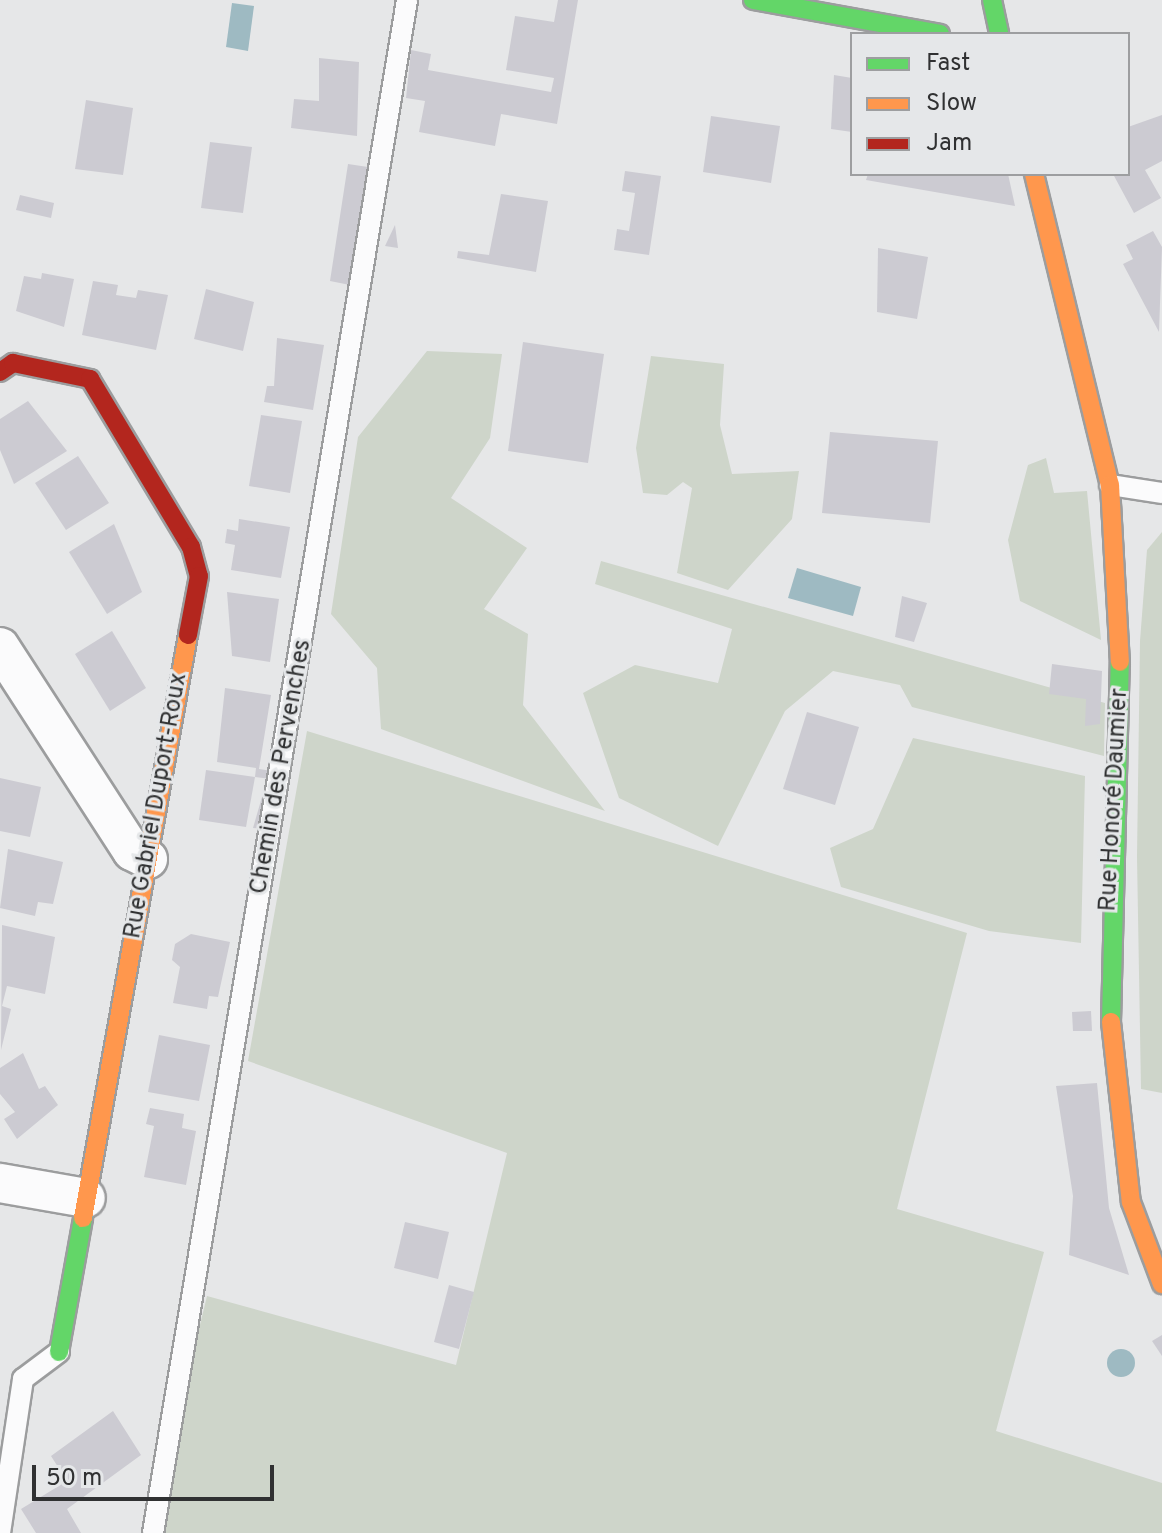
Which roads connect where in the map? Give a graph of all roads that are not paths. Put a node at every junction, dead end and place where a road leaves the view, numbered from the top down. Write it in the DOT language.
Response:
graph roads {
  1 [pos="407,0"];
  2 [pos="753,0"];
  3 [pos="992,0"];
  4 [pos="929,32"];
  5 [pos="999,32"];
  6 [pos="1034,176"];
  7 [pos="0,372"];
  8 [pos="1110,485"];
  9 [pos="1162,493"];
  10 [pos="0,647"];
  11 [pos="148,859"];
  12 [pos="0,1183"];
  13 [pos="86,1198"];
  14 [pos="1162,1284"];
  15 [pos="59,1352"];
  16 [pos="0,1533"];
  17 [pos="153,1533"];
  1 -- 17 [label="lane, Chemin des Pervenches"];
  2 -- 4 [label="street"];
  3 -- 5 [label="street"];
  6 -- 8 [label="street, Rue Honoré Daumier"];
  7 -- 11 [label="street, Rue Gabriel Duport-Roux"];
  8 -- 9 [label="lane"];
  8 -- 14 [label="street, Rue Honoré Daumier"];
  10 -- 11 [label="street"];
  11 -- 13 [label="street, Rue Gabriel Duport-Roux"];
  12 -- 13 [label="street"];
  13 -- 15 [label="street, Rue Gabriel Duport-Roux"];
  15 -- 16 [label="lane"];
}
